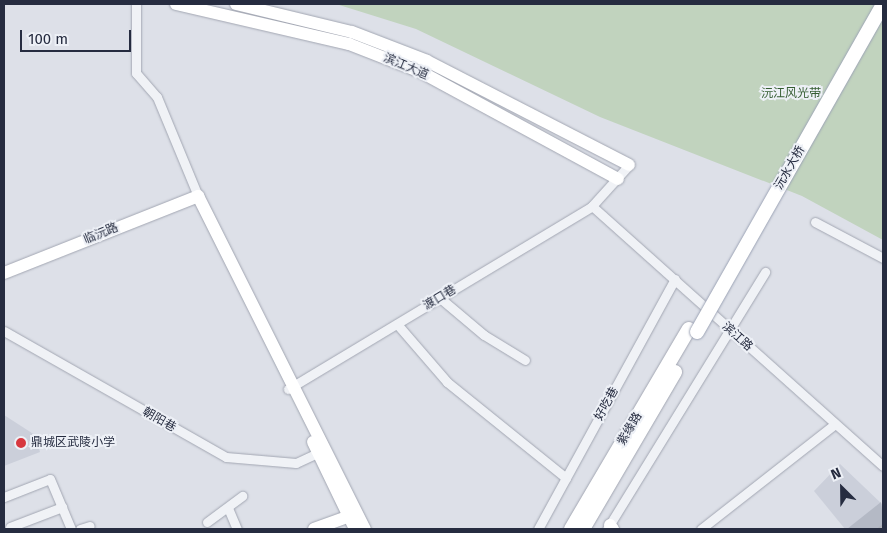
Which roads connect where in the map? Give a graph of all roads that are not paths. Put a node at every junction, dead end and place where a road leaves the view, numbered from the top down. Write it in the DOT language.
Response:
graph roads {
  1 [pos="136,4"];
  2 [pos="176,4"];
  3 [pos="236,4"];
  4 [pos="875,4"];
  5 [pos="883,5"];
  6 [pos="629,165"];
  7 [pos="618,179"];
  8 [pos="198,196"];
  9 [pos="592,206"];
  10 [pos="816,222"];
  11 [pos="883,258"];
  12 [pos="765,272"];
  13 [pos="4,273"];
  14 [pos="675,279"];
  15 [pos="440,298"];
  16 [pos="397,324"];
  17 [pos="728,330"];
  18 [pos="4,331"];
  19 [pos="693,331"];
  20 [pos="525,360"];
  21 [pos="292,387"];
  22 [pos="836,424"];
  23 [pos="322,451"];
  24 [pos="883,466"];
  25 [pos="566,478"];
  26 [pos="242,496"];
  27 [pos="4,497"];
  28 [pos="62,507"];
  29 [pos="228,508"];
  30 [pos="349,516"];
  31 [pos="207,522"];
  32 [pos="90,526"];
  33 [pos="10,528"];
  34 [pos="610,528"];
  35 [pos="71,529"];
  36 [pos="80,529"];
  37 [pos="237,529"];
  38 [pos="314,529"];
  39 [pos="355,529"];
  40 [pos="365,529"];
  41 [pos="538,529"];
  42 [pos="571,529"];
  43 [pos="584,529"];
  44 [pos="701,529"];
  1 -- 8 [label="street"];
  2 -- 7 [label="street, 滨江大道"];
  3 -- 6 [label="street, 滨江大道"];
  4 -- 19 [label="main road, 沅水大桥"];
  5 -- 19 [label="main road, 沅水大桥, bridge"];
  6 -- 7 [label="street, 渡口巷"];
  7 -- 9 [label="street, 渡口巷"];
  8 -- 13 [label="street, 临沅路"];
  8 -- 21 [label="street"];
  9 -- 14 [label="street, 滨江路"];
  9 -- 15 [label="street, 渡口巷"];
  10 -- 11 [label="street"];
  12 -- 17 [label="street"];
  14 -- 17 [label="street, 滨江路"];
  14 -- 25 [label="street, 好吃巷"];
  15 -- 16 [label="street, 渡口巷"];
  15 -- 20 [label="street"];
  16 -- 21 [label="street, 渡口巷"];
  16 -- 25 [label="street"];
  17 -- 22 [label="street, 滨江路"];
  17 -- 34 [label="street"];
  18 -- 23 [label="street, 朝阳巷"];
  19 -- 42 [label="main road, 紫缘路"];
  19 -- 43 [label="main road, 紫缘路"];
  21 -- 23 [label="street"];
  22 -- 24 [label="street, 滨江路"];
  22 -- 44 [label="street"];
  23 -- 30 [label="street"];
  23 -- 40 [label="street"];
  25 -- 41 [label="street, 好吃巷"];
  26 -- 29 [label="street"];
  27 -- 28 [label="street"];
  28 -- 33 [label="street"];
  28 -- 35 [label="street"];
  29 -- 31 [label="street"];
  29 -- 37 [label="street"];
  30 -- 38 [label="street"];
  30 -- 39 [label="street"];
  32 -- 36 [label="street"];
}
